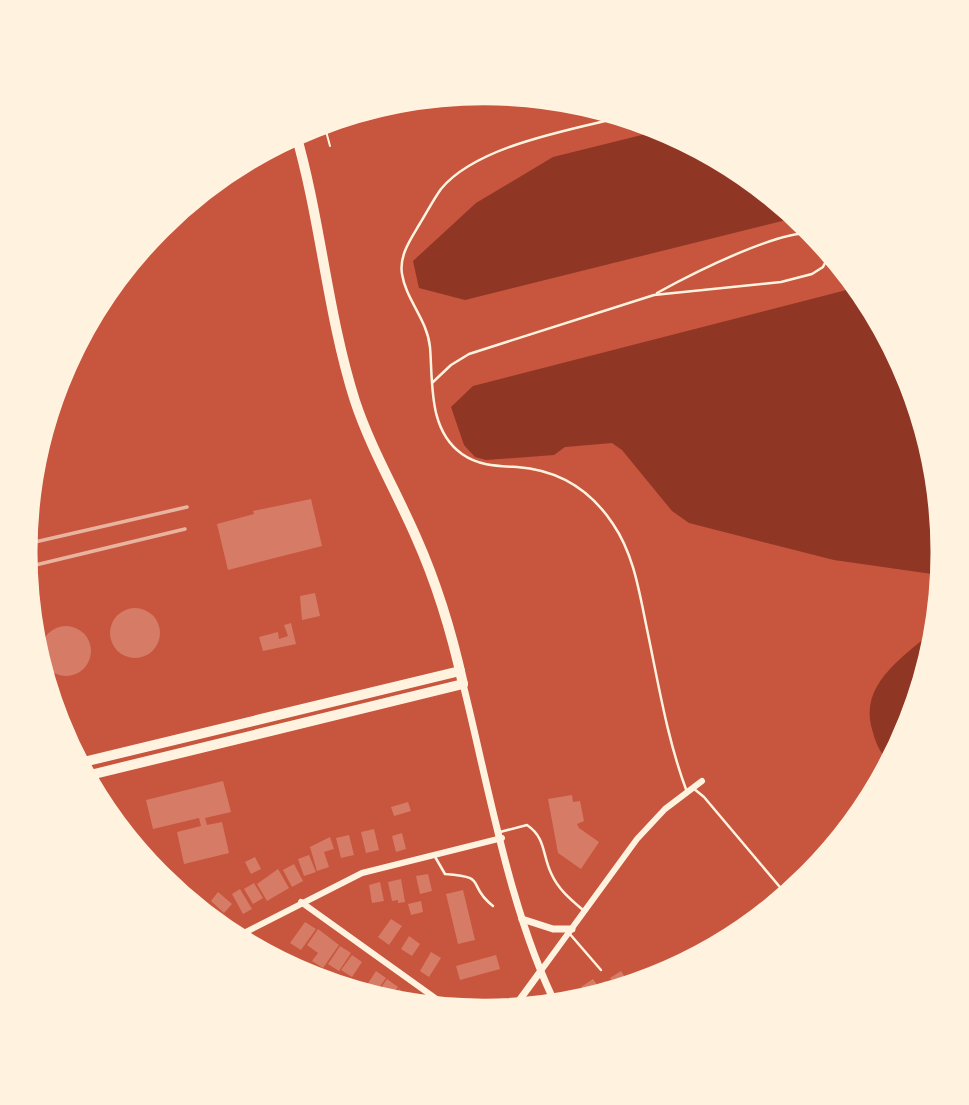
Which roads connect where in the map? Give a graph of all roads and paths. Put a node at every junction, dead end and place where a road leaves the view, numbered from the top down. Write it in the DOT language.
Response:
graph roads {
  1 [pos="612,120"];
  2 [pos="326,130"];
  3 [pos="298,142"];
  4 [pos="330,146"];
  5 [pos="805,234"];
  6 [pos="827,259"];
  7 [pos="654,295"];
  8 [pos="433,382"];
  9 [pos="460,671"];
  10 [pos="463,684"];
  11 [pos="85,762"];
  12 [pos="92,775"];
  13 [pos="702,781"];
  14 [pos="690,790"];
  15 [pos="501,835"];
  16 [pos="434,855"];
  17 [pos="783,891"];
  18 [pos="192,896"];
  19 [pos="301,902"];
  20 [pos="493,906"];
  21 [pos="585,911"];
  22 [pos="522,919"];
  23 [pos="570,931"];
  24 [pos="244,933"];
  25 [pos="253,940"];
  26 [pos="601,970"];
  27 [pos="540,972"];
  28 [pos="553,998"];
  29 [pos="440,1001"];
  30 [pos="518,1003"];
  1 -- 8 [label="lane"];
  2 -- 4 [label="path"];
  3 -- 9 [label="main road"];
  5 -- 7 [label="lane"];
  6 -- 7 [label="lane"];
  7 -- 8 [label="lane"];
  8 -- 14 [label="lane"];
  9 -- 10 [label="main road"];
  9 -- 11 [label="highway"];
  10 -- 12 [label="highway"];
  10 -- 15 [label="street"];
  13 -- 14 [label="street"];
  14 -- 17 [label="lane"];
  14 -- 21 [label="street"];
  15 -- 16 [label="street"];
  15 -- 21 [label="lane"];
  15 -- 22 [label="street"];
  16 -- 19 [label="street"];
  16 -- 20 [label="lane"];
  18 -- 24 [label="lane"];
  19 -- 24 [label="street"];
  19 -- 29 [label="street"];
  21 -- 23 [label="street"];
  22 -- 23 [label="street"];
  22 -- 27 [label="street"];
  23 -- 26 [label="lane"];
  23 -- 27 [label="street"];
  24 -- 25 [label="lane"];
  27 -- 28 [label="street"];
  27 -- 30 [label="street"];
}
